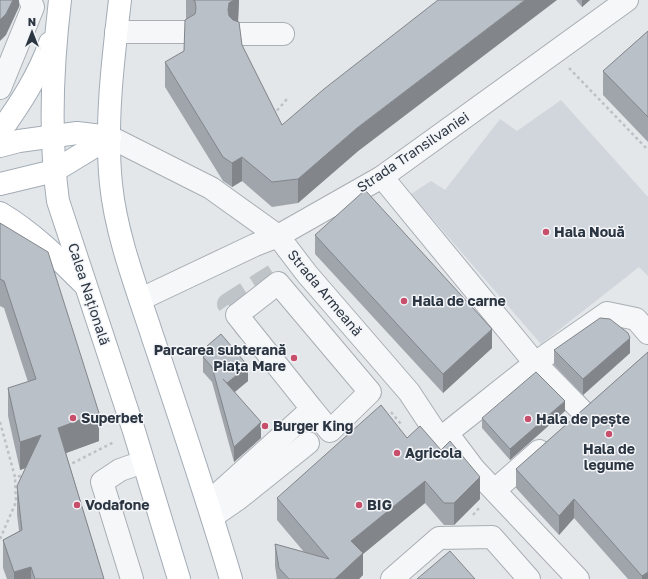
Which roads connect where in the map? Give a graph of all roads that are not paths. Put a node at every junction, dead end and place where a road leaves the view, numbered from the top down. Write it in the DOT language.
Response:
graph roads {
  1 [pos="30,0"];
  2 [pos="60,0"];
  3 [pos="120,0"];
  4 [pos="626,0"];
  5 [pos="57,23"];
  6 [pos="116,32"];
  7 [pos="184,32"];
  8 [pos="240,34"];
  9 [pos="283,34"];
  10 [pos="0,88"];
  11 [pos="0,132"];
  12 [pos="53,136"];
  13 [pos="110,137"];
  14 [pos="0,146"];
  15 [pos="54,171"];
  16 [pos="382,177"];
  17 [pos="0,184"];
  18 [pos="0,213"];
  19 [pos="278,236"];
  20 [pos="87,287"];
  21 [pos="141,299"];
  22 [pos="648,332"];
  23 [pos="535,363"];
  24 [pos="601,396"];
  25 [pos="312,410"];
  26 [pos="583,412"];
  27 [pos="447,433"];
  28 [pos="308,443"];
  29 [pos="143,462"];
  30 [pos="494,490"];
  31 [pos="210,510"];
  32 [pos="132,579"];
  33 [pos="179,579"];
  34 [pos="231,579"];
  35 [pos="392,579"];
  36 [pos="529,579"];
  37 [pos="578,579"];
  1 -- 10 [label="street"];
  2 -- 5 [label="main road, Calea Națională"];
  3 -- 6 [label="main road"];
  4 -- 16 [label="street, Strada Transilvaniei"];
  5 -- 11 [label="main road"];
  5 -- 12 [label="main road, Calea Națională"];
  6 -- 7 [label="street"];
  6 -- 13 [label="main road"];
  8 -- 9 [label="street"];
  12 -- 13 [label="main road"];
  12 -- 14 [label="main road"];
  12 -- 15 [label="main road, Calea Națională"];
  13 -- 15 [label="main road"];
  13 -- 19 [label="street, Strada Armeană"];
  13 -- 21 [label="main road"];
  15 -- 17 [label="main road"];
  15 -- 20 [label="main road, Calea Națională"];
  16 -- 19 [label="street, Strada Transilvaniei"];
  16 -- 23 [label="street"];
  18 -- 20 [label="main road"];
  19 -- 21 [label="street, Strada Transilvaniei"];
  19 -- 27 [label="street, Strada Armeană"];
  20 -- 29 [label="main road, Calea Națională"];
  21 -- 31 [label="main road"];
  22 -- 23 [label="street"];
  23 -- 26 [label="street"];
  23 -- 27 [label="street"];
  24 -- 26 [label="street"];
  25 -- 25 [label="street"];
  25 -- 31 [label="street"];
  26 -- 30 [label="street"];
  27 -- 30 [label="street"];
  28 -- 31 [label="street"];
  29 -- 32 [label="street"];
  29 -- 33 [label="main road, Calea Națională"];
  30 -- 37 [label="street"];
  31 -- 34 [label="main road"];
  35 -- 36 [label="street"];
}
